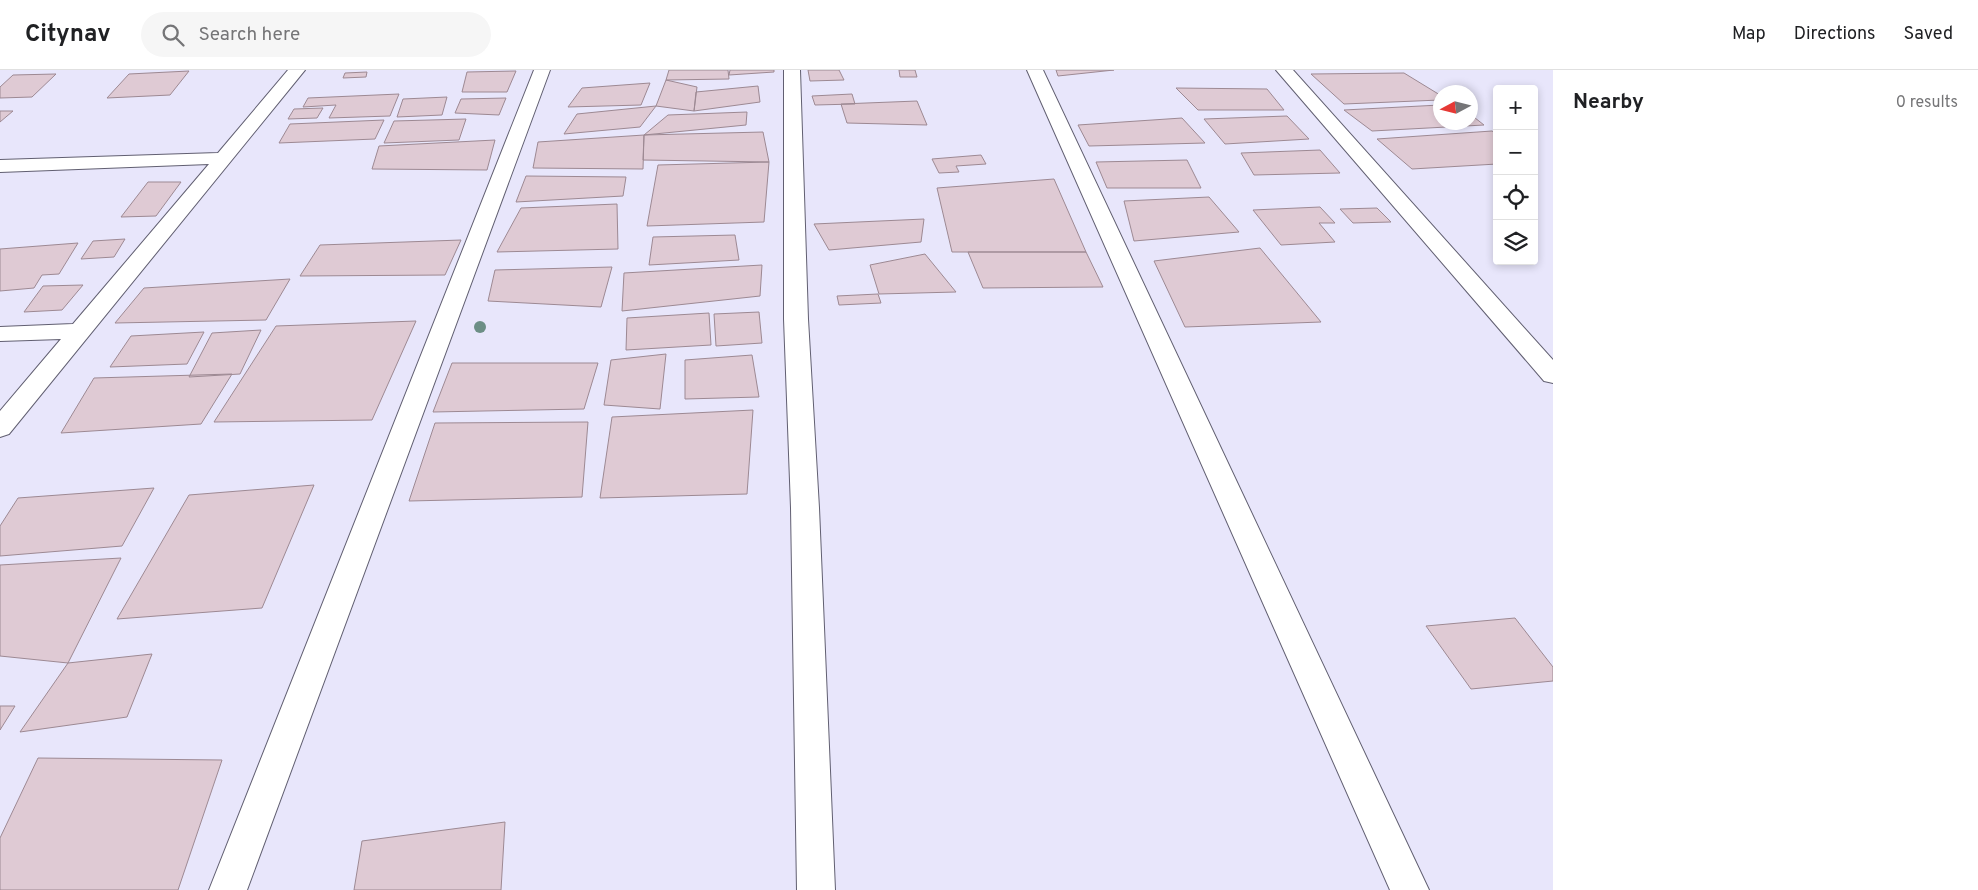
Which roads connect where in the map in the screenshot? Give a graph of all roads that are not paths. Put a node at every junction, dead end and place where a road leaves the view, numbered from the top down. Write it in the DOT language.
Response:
graph roads {
  1 [pos="297,70"];
  2 [pos="542,70"];
  3 [pos="792,70"];
  4 [pos="1035,70"];
  5 [pos="1284,70"];
  6 [pos="224,158"];
  7 [pos="0,166"];
  8 [pos="81,331"];
  9 [pos="0,334"];
  10 [pos="1553,375"];
  11 [pos="0,428"];
  12 [pos="228,890"];
  13 [pos="816,890"];
  14 [pos="1410,890"];
  1 -- 6 [label="street"];
  2 -- 12 [label="street"];
  3 -- 13 [label="street"];
  4 -- 14 [label="street"];
  5 -- 10 [label="street"];
  6 -- 7 [label="street"];
  6 -- 8 [label="street"];
  8 -- 9 [label="street"];
  8 -- 11 [label="street"];
}
